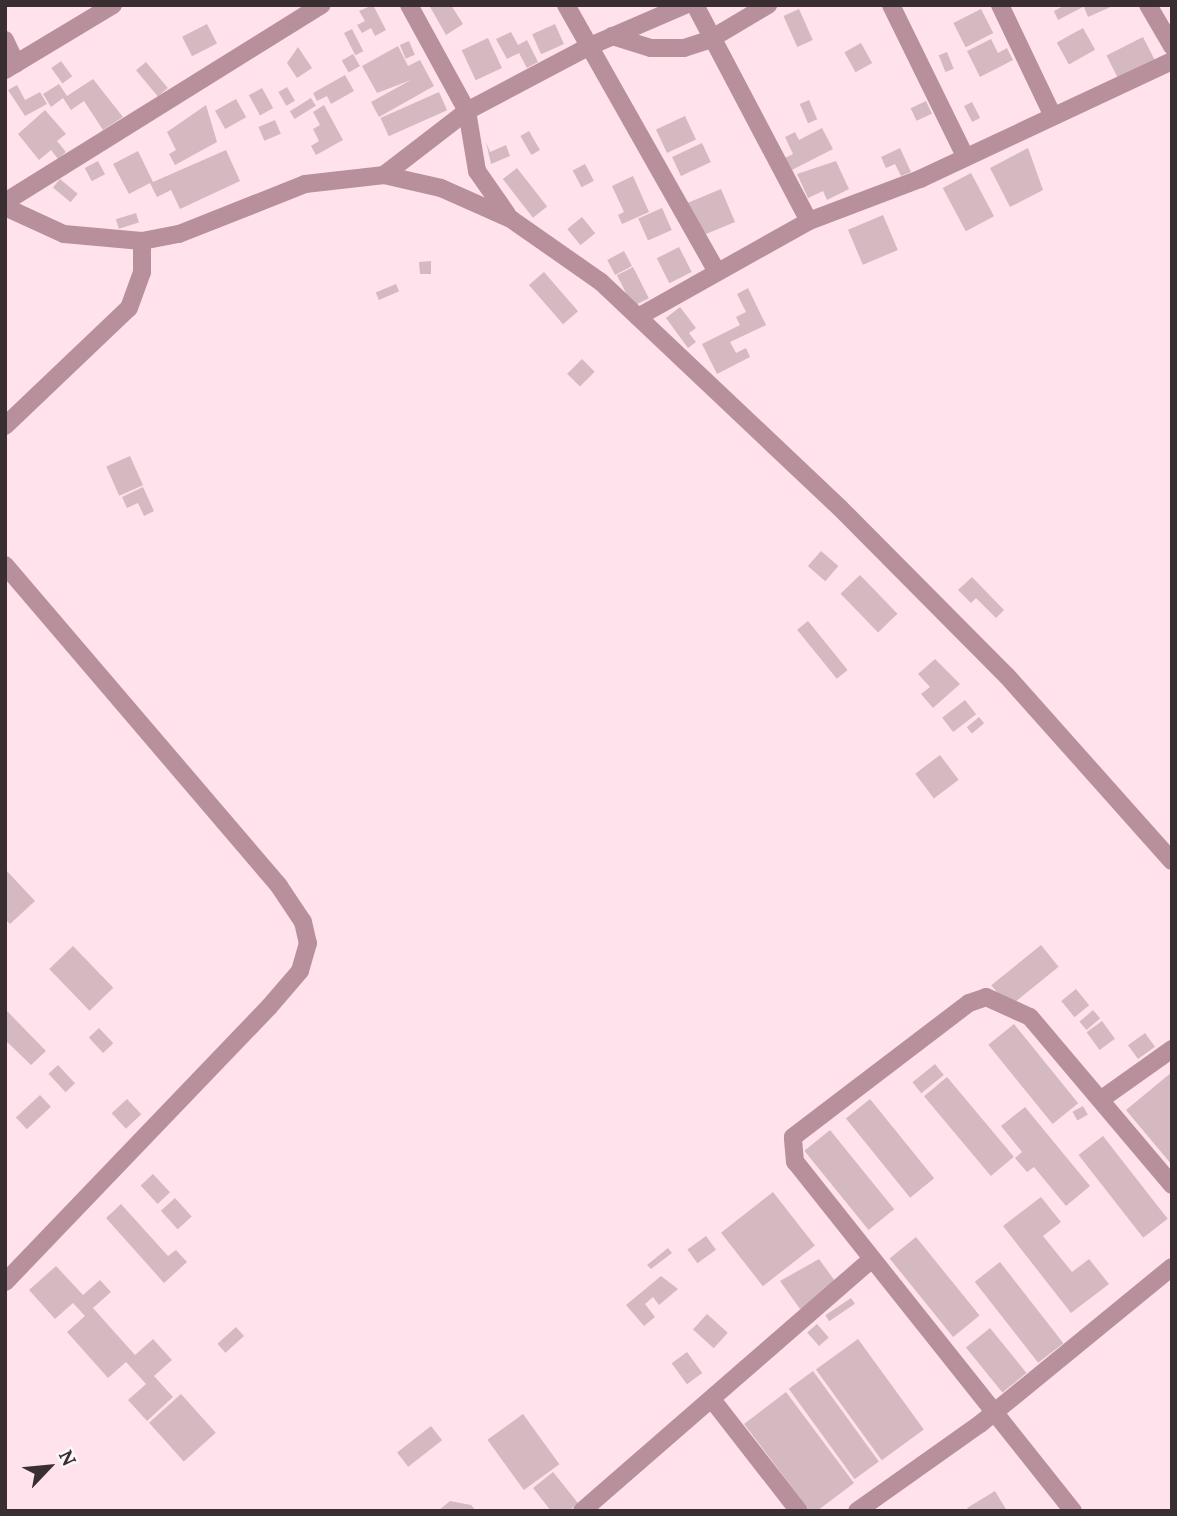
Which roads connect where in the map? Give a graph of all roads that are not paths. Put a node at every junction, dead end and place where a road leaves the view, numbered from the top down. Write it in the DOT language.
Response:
graph roads {
  1 [pos="113,5"];
  2 [pos="322,5"];
  3 [pos="409,5"];
  4 [pos="566,5"];
  5 [pos="685,5"];
  6 [pos="695,5"];
  7 [pos="768,5"];
  8 [pos="891,5"];
  9 [pos="1000,5"];
  10 [pos="1148,5"];
  11 [pos="612,36"];
  12 [pos="5,40"];
  13 [pos="709,40"];
  14 [pos="590,46"];
  15 [pos="1172,46"];
  16 [pos="1172,61"];
  17 [pos="10,67"];
  18 [pos="467,111"];
  19 [pos="1053,116"];
  20 [pos="965,156"];
  21 [pos="384,175"];
  22 [pos="5,202"];
  23 [pos="5,207"];
  24 [pos="511,219"];
  25 [pos="809,221"];
  26 [pos="142,242"];
  27 [pos="716,270"];
  28 [pos="638,317"];
  29 [pos="5,426"];
  30 [pos="5,565"];
  31 [pos="1172,861"];
  32 [pos="1172,1049"];
  33 [pos="1103,1098"];
  34 [pos="1172,1185"];
  35 [pos="872,1259"];
  36 [pos="1172,1268"];
  37 [pos="8,1273"];
  38 [pos="714,1402"];
  39 [pos="994,1413"];
  40 [pos="582,1511"];
  41 [pos="799,1511"];
  42 [pos="857,1511"];
  43 [pos="1073,1511"];
  1 -- 17 [label="street"];
  2 -- 22 [label="street"];
  3 -- 18 [label="street"];
  4 -- 14 [label="street"];
  5 -- 11 [label="street"];
  6 -- 13 [label="street"];
  7 -- 13 [label="street"];
  8 -- 20 [label="street"];
  9 -- 19 [label="street"];
  10 -- 15 [label="street"];
  11 -- 13 [label="street"];
  11 -- 14 [label="street"];
  12 -- 17 [label="street"];
  13 -- 25 [label="street"];
  14 -- 18 [label="street"];
  14 -- 27 [label="street"];
  16 -- 19 [label="street"];
  18 -- 21 [label="street"];
  18 -- 24 [label="street"];
  19 -- 20 [label="street"];
  20 -- 25 [label="street"];
  21 -- 24 [label="street"];
  21 -- 26 [label="street"];
  23 -- 26 [label="street"];
  24 -- 28 [label="street"];
  25 -- 27 [label="street"];
  26 -- 29 [label="street"];
  27 -- 28 [label="street"];
  28 -- 31 [label="street"];
  30 -- 37 [label="street"];
  32 -- 33 [label="street"];
  33 -- 34 [label="street"];
  33 -- 35 [label="street"];
  35 -- 38 [label="street"];
  35 -- 39 [label="street"];
  36 -- 39 [label="street"];
  38 -- 40 [label="street"];
  38 -- 41 [label="street"];
  39 -- 42 [label="street"];
  39 -- 43 [label="street"];
}
